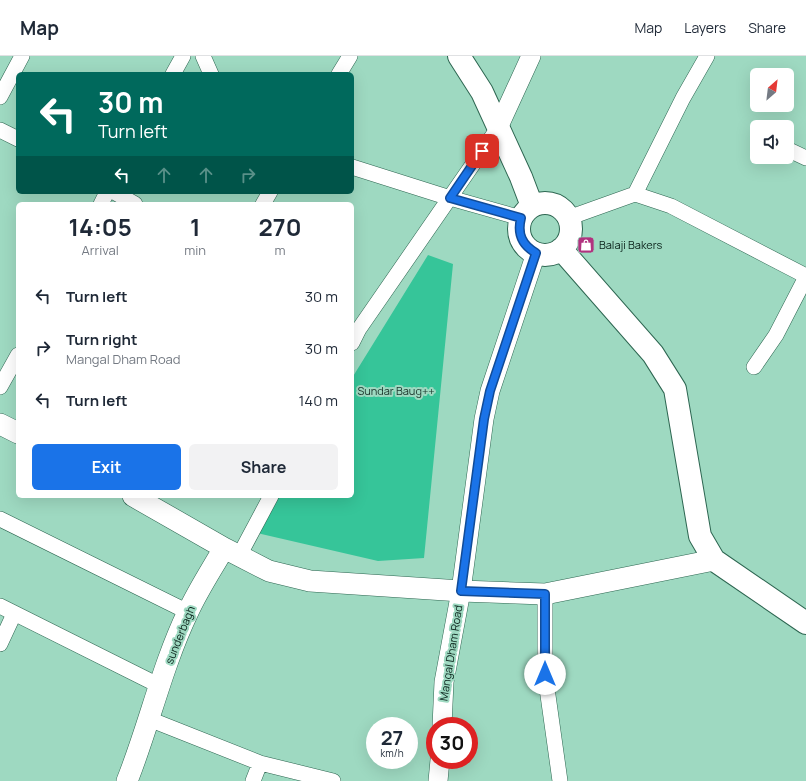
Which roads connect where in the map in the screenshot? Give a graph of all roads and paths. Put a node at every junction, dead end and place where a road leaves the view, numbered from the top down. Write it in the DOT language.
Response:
graph roads {
  1 [pos="22,56"];
  2 [pos="183,56"];
  3 [pos="203,56"];
  4 [pos="350,56"];
  5 [pos="459,56"];
  6 [pos="531,56"];
  7 [pos="707,56"];
  8 [pos="174,72"];
  9 [pos="210,72"];
  10 [pos="340,72"];
  11 [pos="0,97"];
  12 [pos="498,128"];
  13 [pos="0,130"];
  14 [pos="16,139"];
  15 [pos="794,152"];
  16 [pos="806,158"];
  17 [pos="354,168"];
  18 [pos="118,194"];
  19 [pos="635,194"];
  20 [pos="450,198"];
  21 [pos="132,202"];
  22 [pos="527,212"];
  23 [pos="568,218"];
  24 [pos="561,249"];
  25 [pos="536,253"];
  26 [pos="806,277"];
  27 [pos="356,327"];
  28 [pos="16,359"];
  29 [pos="754,367"];
  30 [pos="0,387"];
  31 [pos="0,424"];
  32 [pos="16,432"];
  33 [pos="136,498"];
  34 [pos="270,498"];
  35 [pos="0,519"];
  36 [pos="231,552"];
  37 [pos="714,560"];
  38 [pos="461,591"];
  39 [pos="545,594"];
  40 [pos="0,606"];
  41 [pos="188,612"];
  42 [pos="14,614"];
  43 [pos="806,622"];
  44 [pos="0,644"];
  45 [pos="160,686"];
  46 [pos="442,717"];
  47 [pos="149,719"];
  48 [pos="260,763"];
  49 [pos="439,769"];
  50 [pos="126,781"];
  51 [pos="253,781"];
  52 [pos="333,781"];
  53 [pos="438,781"];
  54 [pos="560,781"];
  1 -- 11 [label="street"];
  2 -- 8 [label="street"];
  3 -- 9 [label="street"];
  4 -- 10 [label="street"];
  5 -- 12 [label="main road"];
  6 -- 12 [label="street"];
  7 -- 19 [label="street"];
  12 -- 20 [label="street"];
  12 -- 22 [label="main road"];
  13 -- 14 [label="street"];
  15 -- 16 [label="street"];
  17 -- 20 [label="street"];
  18 -- 21 [label="street"];
  19 -- 23 [label="street"];
  19 -- 26 [label="street"];
  20 -- 22 [label="street"];
  20 -- 27 [label="street"];
  22 -- 23 [label="main road"];
  22 -- 25 [label="main road"];
  23 -- 24 [label="main road"];
  24 -- 25 [label="main road"];
  24 -- 37 [label="main road"];
  25 -- 38 [label="street, Mangal Dham Road"];
  26 -- 29 [label="street"];
  28 -- 30 [label="street"];
  31 -- 32 [label="main road"];
  33 -- 36 [label="main road"];
  34 -- 36 [label="street"];
  35 -- 41 [label="street"];
  36 -- 38 [label="main road"];
  36 -- 41 [label="main road, sunderbagh"];
  37 -- 39 [label="main road"];
  37 -- 43 [label="main road"];
  38 -- 39 [label="main road"];
  38 -- 46 [label="street, Mangal Dham Road"];
  39 -- 54 [label="street"];
  40 -- 42 [label="street"];
  41 -- 45 [label="main road, sunderbagh"];
  42 -- 44 [label="street"];
  42 -- 45 [label="street"];
  45 -- 47 [label="main road, sunderbagh"];
  47 -- 48 [label="street"];
  47 -- 50 [label="main road, sunderbagh"];
  48 -- 51 [label="street"];
  48 -- 52 [label="street"];
  49 -- 53 [label="street"];
}
